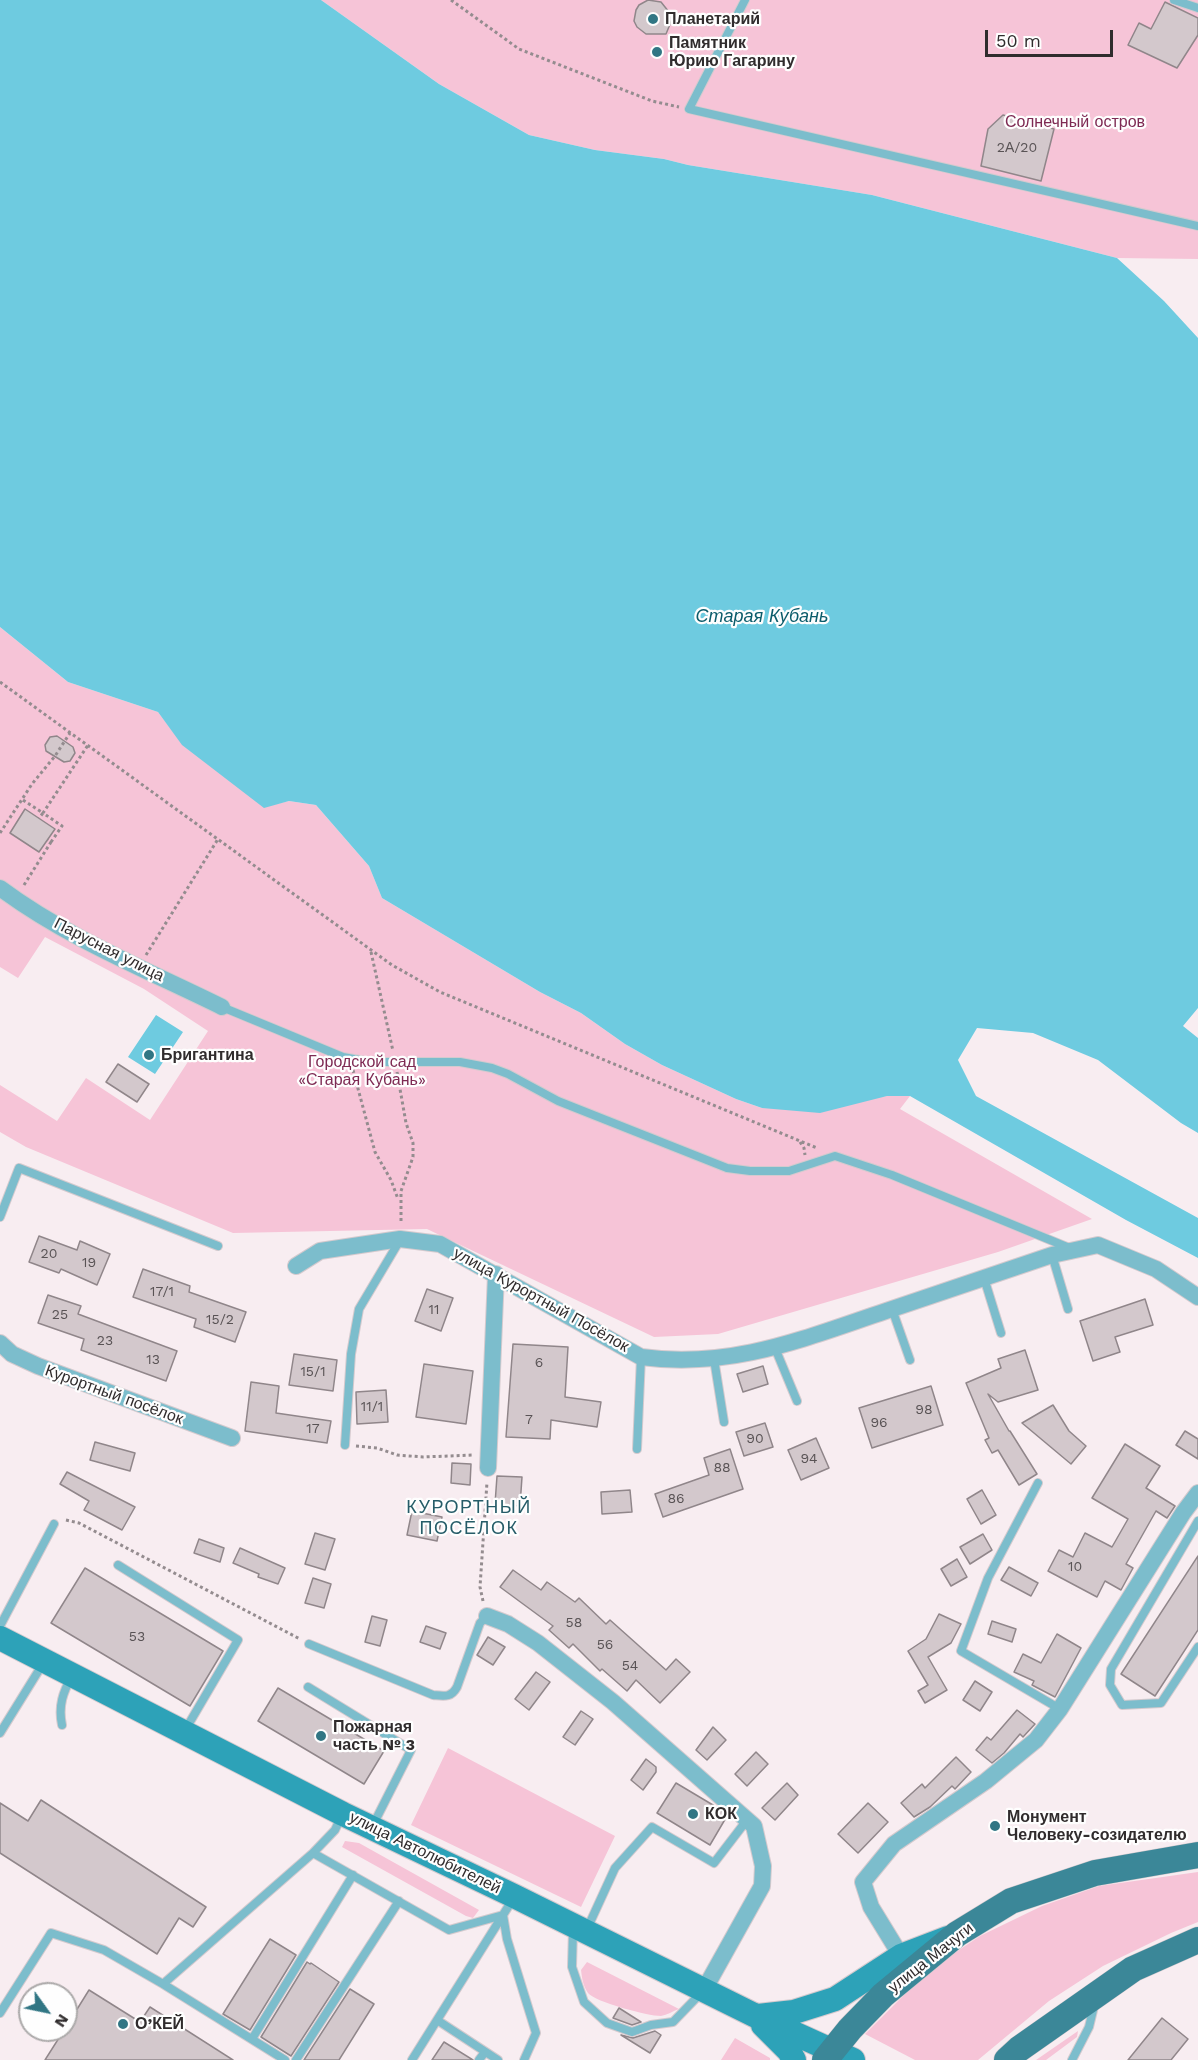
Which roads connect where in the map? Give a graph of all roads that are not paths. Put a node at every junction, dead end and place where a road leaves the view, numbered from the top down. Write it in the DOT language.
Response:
graph roads {
  1 [pos="745,0"];
  2 [pos="1174,0"];
  3 [pos="1198,8"];
  4 [pos="1198,226"];
  5 [pos="0,888"];
  6 [pos="222,1007"];
  7 [pos="0,1217"];
  8 [pos="400,1239"];
  9 [pos="218,1246"];
  10 [pos="1073,1249"];
  11 [pos="1052,1255"];
  12 [pos="296,1266"];
  13 [pos="496,1274"];
  14 [pos="984,1278"];
  15 [pos="1198,1297"];
  16 [pos="892,1309"];
  17 [pos="1068,1309"];
  18 [pos="1001,1333"];
  19 [pos="0,1343"];
  20 [pos="774,1348"];
  21 [pos="641,1357"];
  22 [pos="714,1359"];
  23 [pos="910,1360"];
  24 [pos="797,1401"];
  25 [pos="724,1422"];
  26 [pos="232,1438"];
  27 [pos="345,1445"];
  28 [pos="637,1449"];
  29 [pos="488,1462"];
  30 [pos="1038,1483"];
  31 [pos="1198,1493"];
  32 [pos="1198,1521"];
  33 [pos="54,1524"];
  34 [pos="118,1565"];
  35 [pos="487,1616"];
  36 [pos="0,1626"];
  37 [pos="0,1638"];
  38 [pos="309,1644"];
  39 [pos="1198,1647"];
  40 [pos="45,1662"];
  41 [pos="72,1676"];
  42 [pos="308,1687"];
  43 [pos="1060,1709"];
  44 [pos="62,1725"];
  45 [pos="184,1732"];
  46 [pos="0,1733"];
  47 [pos="343,1814"];
  48 [pos="747,1820"];
  49 [pos="372,1827"];
  50 [pos="313,1853"];
  51 [pos="1198,1856"];
  52 [pos="353,1875"];
  53 [pos="399,1901"];
  54 [pos="508,1905"];
  55 [pos="580,1929"];
  56 [pos="957,1934"];
  57 [pos="1198,1940"];
  58 [pos="901,1956"];
  59 [pos="163,1984"];
  60 [pos="704,1990"];
  61 [pos="1097,1993"];
  62 [pos="0,2013"];
  63 [pos="756,2016"];
  64 [pos="437,2020"];
  65 [pos="252,2039"];
  66 [pos="485,2052"];
  67 [pos="836,2057"];
  68 [pos="285,2060"];
  69 [pos="296,2060"];
  70 [pos="412,2060"];
  71 [pos="479,2060"];
  72 [pos="498,2060"];
  73 [pos="524,2060"];
  74 [pos="794,2060"];
  75 [pos="1007,2060"];
  76 [pos="1072,2060"];
  1 -- 4 [label="lane"];
  2 -- 3 [label="lane"];
  5 -- 6 [label="street, Парусная улица"];
  6 -- 10 [label="lane"];
  7 -- 9 [label="lane"];
  8 -- 12 [label="street, улица Курортный Посёлок"];
  8 -- 13 [label="street, улица Курортный Посёлок"];
  8 -- 27 [label="lane"];
  10 -- 11 [label="street, улица Курортный Посёлок"];
  10 -- 15 [label="street, улица Курортный Посёлок"];
  11 -- 14 [label="street, улица Курортный Посёлок"];
  11 -- 17 [label="lane"];
  13 -- 21 [label="street, улица Курортный Посёлок"];
  13 -- 29 [label="street"];
  14 -- 16 [label="street, улица Курортный Посёлок"];
  14 -- 18 [label="lane"];
  16 -- 20 [label="street, улица Курортный Посёлок"];
  16 -- 23 [label="lane"];
  19 -- 26 [label="street, Курортный посёлок"];
  20 -- 22 [label="street, улица Курортный Посёлок"];
  20 -- 24 [label="lane"];
  21 -- 22 [label="street, улица Курортный Посёлок"];
  21 -- 28 [label="lane"];
  22 -- 25 [label="lane"];
  30 -- 43 [label="lane"];
  31 -- 43 [label="street"];
  32 -- 39 [label="lane"];
  33 -- 36 [label="lane"];
  34 -- 45 [label="lane"];
  35 -- 38 [label="lane"];
  35 -- 48 [label="street"];
  37 -- 40 [label="street, улица Автолюбителей"];
  40 -- 41 [label="street, улица Автолюбителей"];
  40 -- 46 [label="lane"];
  41 -- 44 [label="lane"];
  41 -- 45 [label="street, улица Автолюбителей"];
  42 -- 49 [label="lane"];
  43 -- 58 [label="street"];
  45 -- 47 [label="street, улица Автолюбителей"];
  47 -- 49 [label="street, улица Автолюбителей"];
  47 -- 50 [label="lane"];
  48 -- 55 [label="lane"];
  48 -- 60 [label="street"];
  49 -- 54 [label="street, улица Автолюбителей"];
  50 -- 52 [label="lane"];
  50 -- 59 [label="lane"];
  51 -- 56 [label="main road, улица Мачуги"];
  52 -- 53 [label="lane"];
  52 -- 65 [label="lane"];
  53 -- 54 [label="lane"];
  53 -- 69 [label="lane"];
  54 -- 55 [label="street, улица Автолюбителей"];
  54 -- 64 [label="lane"];
  54 -- 73 [label="lane"];
  55 -- 60 [label="street, улица Автолюбителей"];
  55 -- 60 [label="lane"];
  56 -- 58 [label="street"];
  56 -- 67 [label="main road, улица Мачуги"];
  57 -- 61 [label="main road"];
  58 -- 63 [label="street"];
  59 -- 62 [label="lane"];
  59 -- 65 [label="lane"];
  60 -- 63 [label="street, улица Автолюбителей"];
  61 -- 75 [label="main road"];
  61 -- 76 [label="lane"];
  63 -- 67 [label="street, улица Автолюбителей"];
  63 -- 74 [label="street"];
  64 -- 66 [label="lane"];
  64 -- 70 [label="lane"];
  65 -- 68 [label="lane"];
  66 -- 71 [label="lane"];
  66 -- 72 [label="lane"];
}
